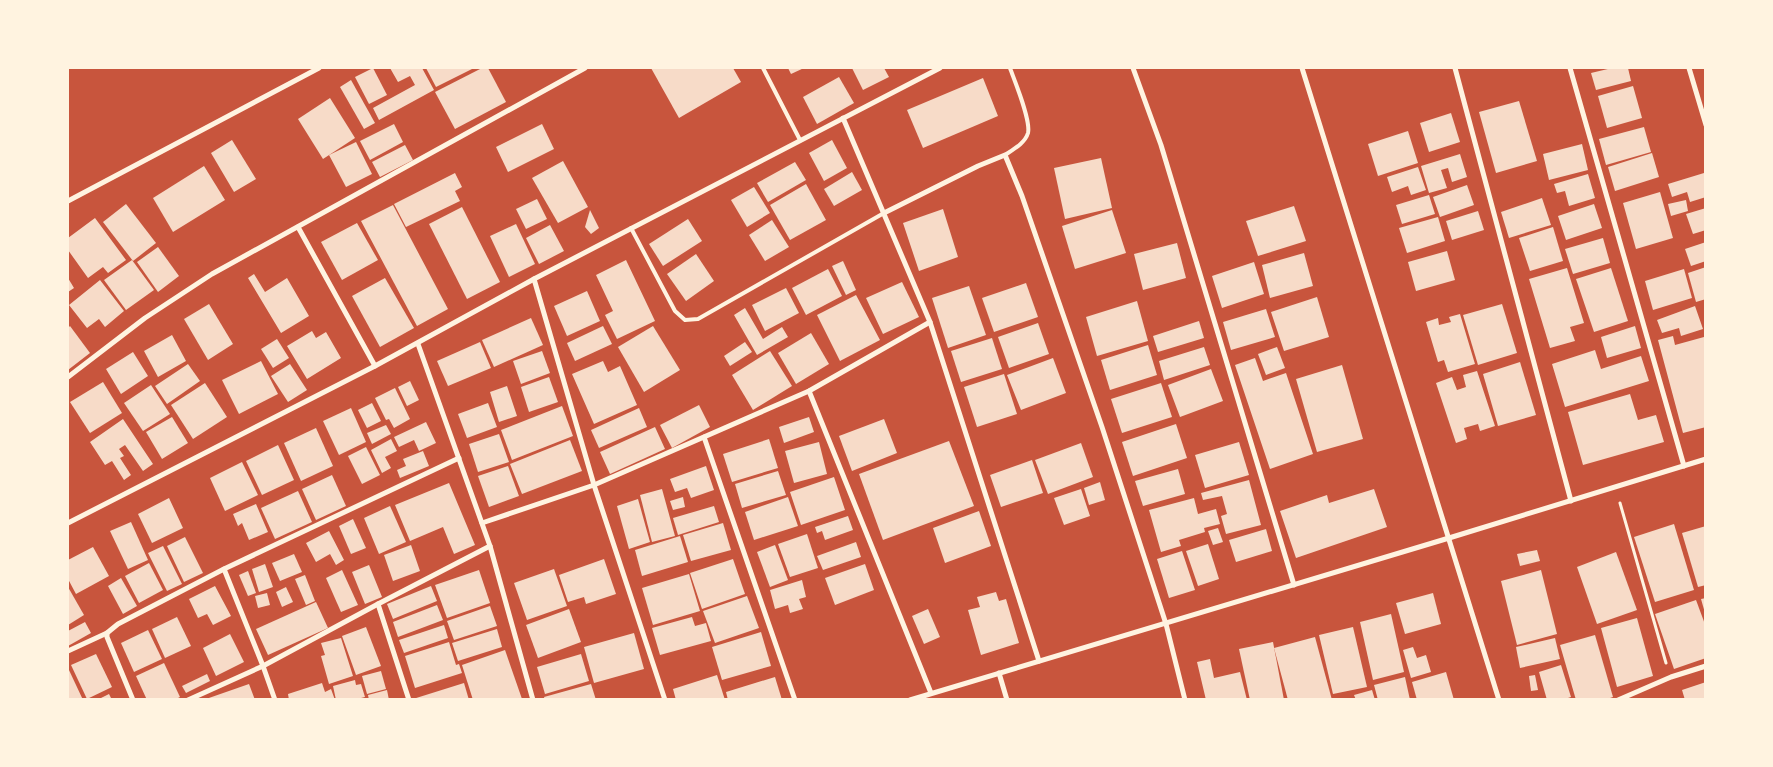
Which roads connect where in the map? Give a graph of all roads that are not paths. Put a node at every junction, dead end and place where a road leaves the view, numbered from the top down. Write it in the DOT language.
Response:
graph roads {
  1 [pos="319,68"];
  2 [pos="585,68"];
  3 [pos="762,68"];
  4 [pos="940,68"];
  5 [pos="1010,68"];
  6 [pos="1133,68"];
  7 [pos="1302,68"];
  8 [pos="1455,68"];
  9 [pos="1570,68"];
  10 [pos="1689,68"];
  11 [pos="843,118"];
  12 [pos="1706,125"];
  13 [pos="800,140"];
  14 [pos="1005,155"];
  15 [pos="68,201"];
  16 [pos="884,213"];
  17 [pos="298,226"];
  18 [pos="631,228"];
  19 [pos="534,279"];
  20 [pos="930,322"];
  21 [pos="418,344"];
  22 [pos="375,366"];
  23 [pos="68,377"];
  24 [pos="809,391"];
  25 [pos="704,437"];
  26 [pos="458,458"];
  27 [pos="1706,459"];
  28 [pos="1684,466"];
  29 [pos="594,486"];
  30 [pos="1571,501"];
  31 [pos="68,523"];
  32 [pos="482,523"];
  33 [pos="1449,538"];
  34 [pos="490,546"];
  35 [pos="224,569"];
  36 [pos="1294,585"];
  37 [pos="378,604"];
  38 [pos="1166,624"];
  39 [pos="107,633"];
  40 [pos="68,651"];
  41 [pos="1039,661"];
  42 [pos="263,666"];
  43 [pos="1706,666"];
  44 [pos="999,673"];
  45 [pos="931,693"];
  46 [pos="133,700"];
  47 [pos="188,700"];
  48 [pos="275,700"];
  49 [pos="409,700"];
  50 [pos="533,700"];
  51 [pos="665,700"];
  52 [pos="795,700"];
  53 [pos="910,700"];
  54 [pos="1007,700"];
  55 [pos="1186,700"];
  56 [pos="1499,700"];
  57 [pos="1618,700"];
  1 -- 15 [label="street"];
  2 -- 17 [label="street"];
  3 -- 13 [label="lane"];
  4 -- 11 [label="street"];
  5 -- 14 [label="lane"];
  6 -- 36 [label="street"];
  7 -- 33 [label="street"];
  8 -- 30 [label="street"];
  9 -- 28 [label="street"];
  10 -- 12 [label="street"];
  11 -- 13 [label="street"];
  11 -- 16 [label="street"];
  13 -- 18 [label="street"];
  14 -- 16 [label="street"];
  14 -- 38 [label="street"];
  16 -- 18 [label="lane"];
  16 -- 20 [label="street"];
  17 -- 22 [label="street"];
  17 -- 23 [label="street"];
  18 -- 19 [label="street"];
  19 -- 21 [label="street"];
  19 -- 29 [label="street"];
  20 -- 24 [label="street"];
  20 -- 41 [label="street"];
  21 -- 22 [label="street"];
  21 -- 26 [label="street"];
  22 -- 31 [label="street"];
  24 -- 25 [label="street"];
  24 -- 45 [label="street"];
  25 -- 29 [label="street"];
  25 -- 52 [label="street"];
  26 -- 32 [label="street"];
  26 -- 35 [label="street"];
  27 -- 28 [label="street"];
  28 -- 30 [label="street"];
  29 -- 32 [label="street"];
  29 -- 51 [label="street"];
  30 -- 33 [label="street"];
  32 -- 34 [label="street"];
  33 -- 36 [label="street"];
  33 -- 56 [label="street"];
  34 -- 37 [label="street"];
  34 -- 50 [label="street"];
  35 -- 39 [label="street"];
  35 -- 42 [label="street"];
  36 -- 38 [label="street"];
  37 -- 42 [label="street"];
  37 -- 49 [label="street"];
  38 -- 41 [label="street"];
  38 -- 55 [label="street"];
  39 -- 40 [label="street"];
  39 -- 46 [label="street"];
  41 -- 44 [label="street"];
  42 -- 47 [label="street"];
  42 -- 48 [label="street"];
  43 -- 57 [label="street"];
  44 -- 45 [label="street"];
  44 -- 54 [label="street"];
  45 -- 53 [label="street"];
}
